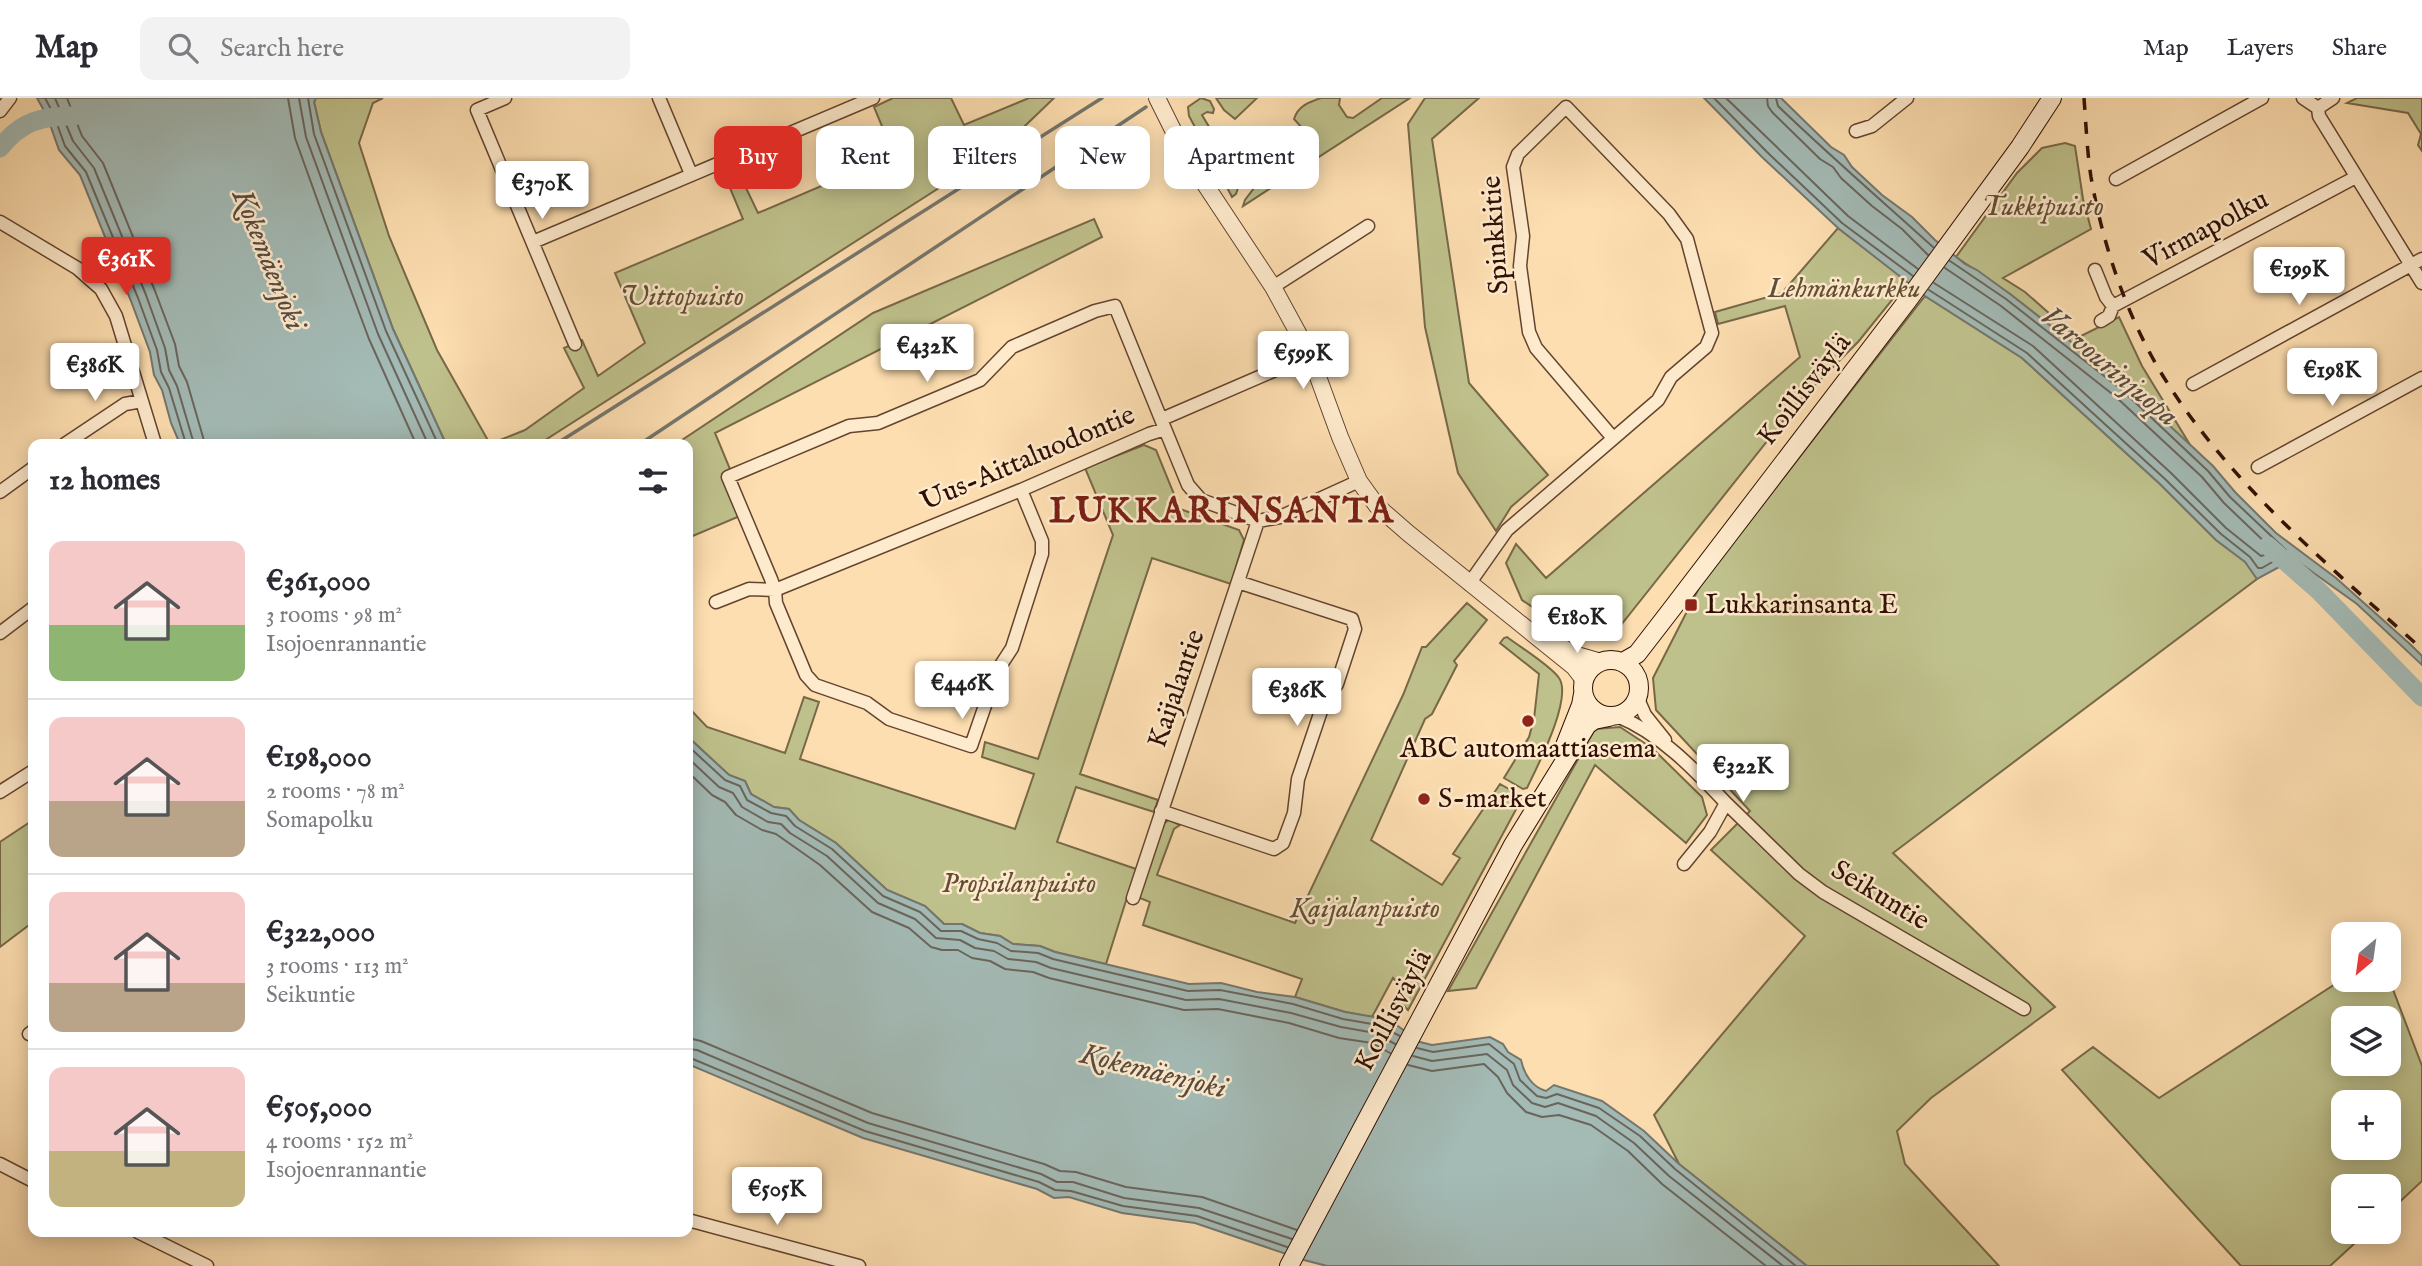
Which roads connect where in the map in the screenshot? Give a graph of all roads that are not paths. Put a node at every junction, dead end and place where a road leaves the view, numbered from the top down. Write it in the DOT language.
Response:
graph roads {
  1 [pos="10,98"];
  2 [pos="505,98"];
  3 [pos="659,98"];
  4 [pos="873,98"];
  5 [pos="1157,98"];
  6 [pos="1907,98"];
  7 [pos="2262,98"];
  8 [pos="2303,98"];
  9 [pos="2333,98"];
  10 [pos="2046,100"];
  11 [pos="2318,108"];
  12 [pos="0,111"];
  13 [pos="1857,131"];
  14 [pos="691,174"];
  15 [pos="2356,177"];
  16 [pos="2116,178"];
  17 [pos="0,222"];
  18 [pos="1368,226"];
  19 [pos="533,242"];
  20 [pos="2417,262"];
  21 [pos="2095,270"];
  22 [pos="2422,283"];
  23 [pos="1273,287"];
  24 [pos="2113,306"];
  25 [pos="2101,321"];
  26 [pos="575,344"];
  27 [pos="1310,355"];
  28 [pos="2422,378"];
  29 [pos="2193,384"];
  30 [pos="142,401"];
  31 [pos="1164,424"];
  32 [pos="1613,438"];
  33 [pos="72,439"];
  34 [pos="153,439"];
  35 [pos="2258,467"];
  36 [pos="28,472"];
  37 [pos="1359,481"];
  38 [pos="1021,489"];
  39 [pos="0,492"];
  40 [pos="1258,521"];
  41 [pos="1238,582"];
  42 [pos="1469,584"];
  43 [pos="775,590"];
  44 [pos="716,602"];
  45 [pos="1671,610"];
  46 [pos="28,612"];
  47 [pos="1519,624"];
  48 [pos="0,634"];
  49 [pos="1601,662"];
  50 [pos="1623,662"];
  51 [pos="1584,687"];
  52 [pos="1639,691"];
  53 [pos="1613,716"];
  54 [pos="1676,754"];
  55 [pos="28,774"];
  56 [pos="1549,783"];
  57 [pos="0,792"];
  58 [pos="1726,803"];
  59 [pos="1161,811"];
  60 [pos="1684,864"];
  61 [pos="1133,898"];
  62 [pos="2024,1009"];
  63 [pos="0,1164"];
  64 [pos="28,1178"];
  65 [pos="693,1221"];
  66 [pos="148,1237"];
  67 [pos="207,1266"];
  68 [pos="859,1266"];
  69 [pos="1289,1266"];
  1 -- 12 [label="street"];
  2 -- 19 [label="street"];
  3 -- 14 [label="street"];
  4 -- 14 [label="street"];
  5 -- 23 [label="street"];
  6 -- 13 [label="street"];
  7 -- 16 [label="street"];
  8 -- 11 [label="street"];
  9 -- 11 [label="street"];
  10 -- 45 [label="main road, Koillisväylä"];
  11 -- 15 [label="street"];
  14 -- 19 [label="street"];
  15 -- 20 [label="street"];
  15 -- 24 [label="street, Virmapolku"];
  17 -- 30 [label="street"];
  18 -- 23 [label="street"];
  19 -- 26 [label="street"];
  20 -- 22 [label="street"];
  20 -- 29 [label="street"];
  21 -- 24 [label="street"];
  23 -- 27 [label="street"];
  24 -- 25 [label="street"];
  27 -- 31 [label="street"];
  27 -- 37 [label="street"];
  28 -- 35 [label="street"];
  30 -- 33 [label="street"];
  30 -- 34 [label="street"];
  31 -- 38 [label="street, Uus-Aittaluodontie"];
  31 -- 40 [label="street, Uus-Aittaluodontie"];
  31 -- 43 [label="street"];
  32 -- 32 [label="street, Spinkkitie"];
  32 -- 42 [label="street, Spinkkitie"];
  36 -- 39 [label="street"];
  37 -- 40 [label="street"];
  37 -- 42 [label="street"];
  38 -- 43 [label="street, Uus-Aittaluodontie"];
  38 -- 43 [label="street"];
  40 -- 41 [label="street, Kaijalantie"];
  41 -- 59 [label="street, Kaijalantie"];
  41 -- 59 [label="street"];
  42 -- 47 [label="street"];
  43 -- 44 [label="street, Uus-Aittaluodontie"];
  45 -- 50 [label="main road, Koillisväylä"];
  45 -- 52 [label="main road, Koillisväylä"];
  46 -- 48 [label="street"];
  47 -- 49 [label="street"];
  47 -- 51 [label="street"];
  49 -- 50 [label="main road"];
  49 -- 51 [label="main road"];
  50 -- 52 [label="main road"];
  51 -- 53 [label="main road"];
  51 -- 56 [label="main road, Koillisväylä"];
  52 -- 53 [label="main road"];
  52 -- 54 [label="street, Seikuntie"];
  53 -- 54 [label="street, Seikuntie"];
  53 -- 56 [label="main road, Koillisväylä"];
  54 -- 58 [label="street, Seikuntie"];
  55 -- 57 [label="street"];
  56 -- 69 [label="main road, Koillisväylä"];
  58 -- 60 [label="street"];
  58 -- 62 [label="street, Seikuntie"];
  59 -- 61 [label="street, Kaijalantie"];
  63 -- 64 [label="street"];
  65 -- 68 [label="street"];
  66 -- 67 [label="street"];
}
